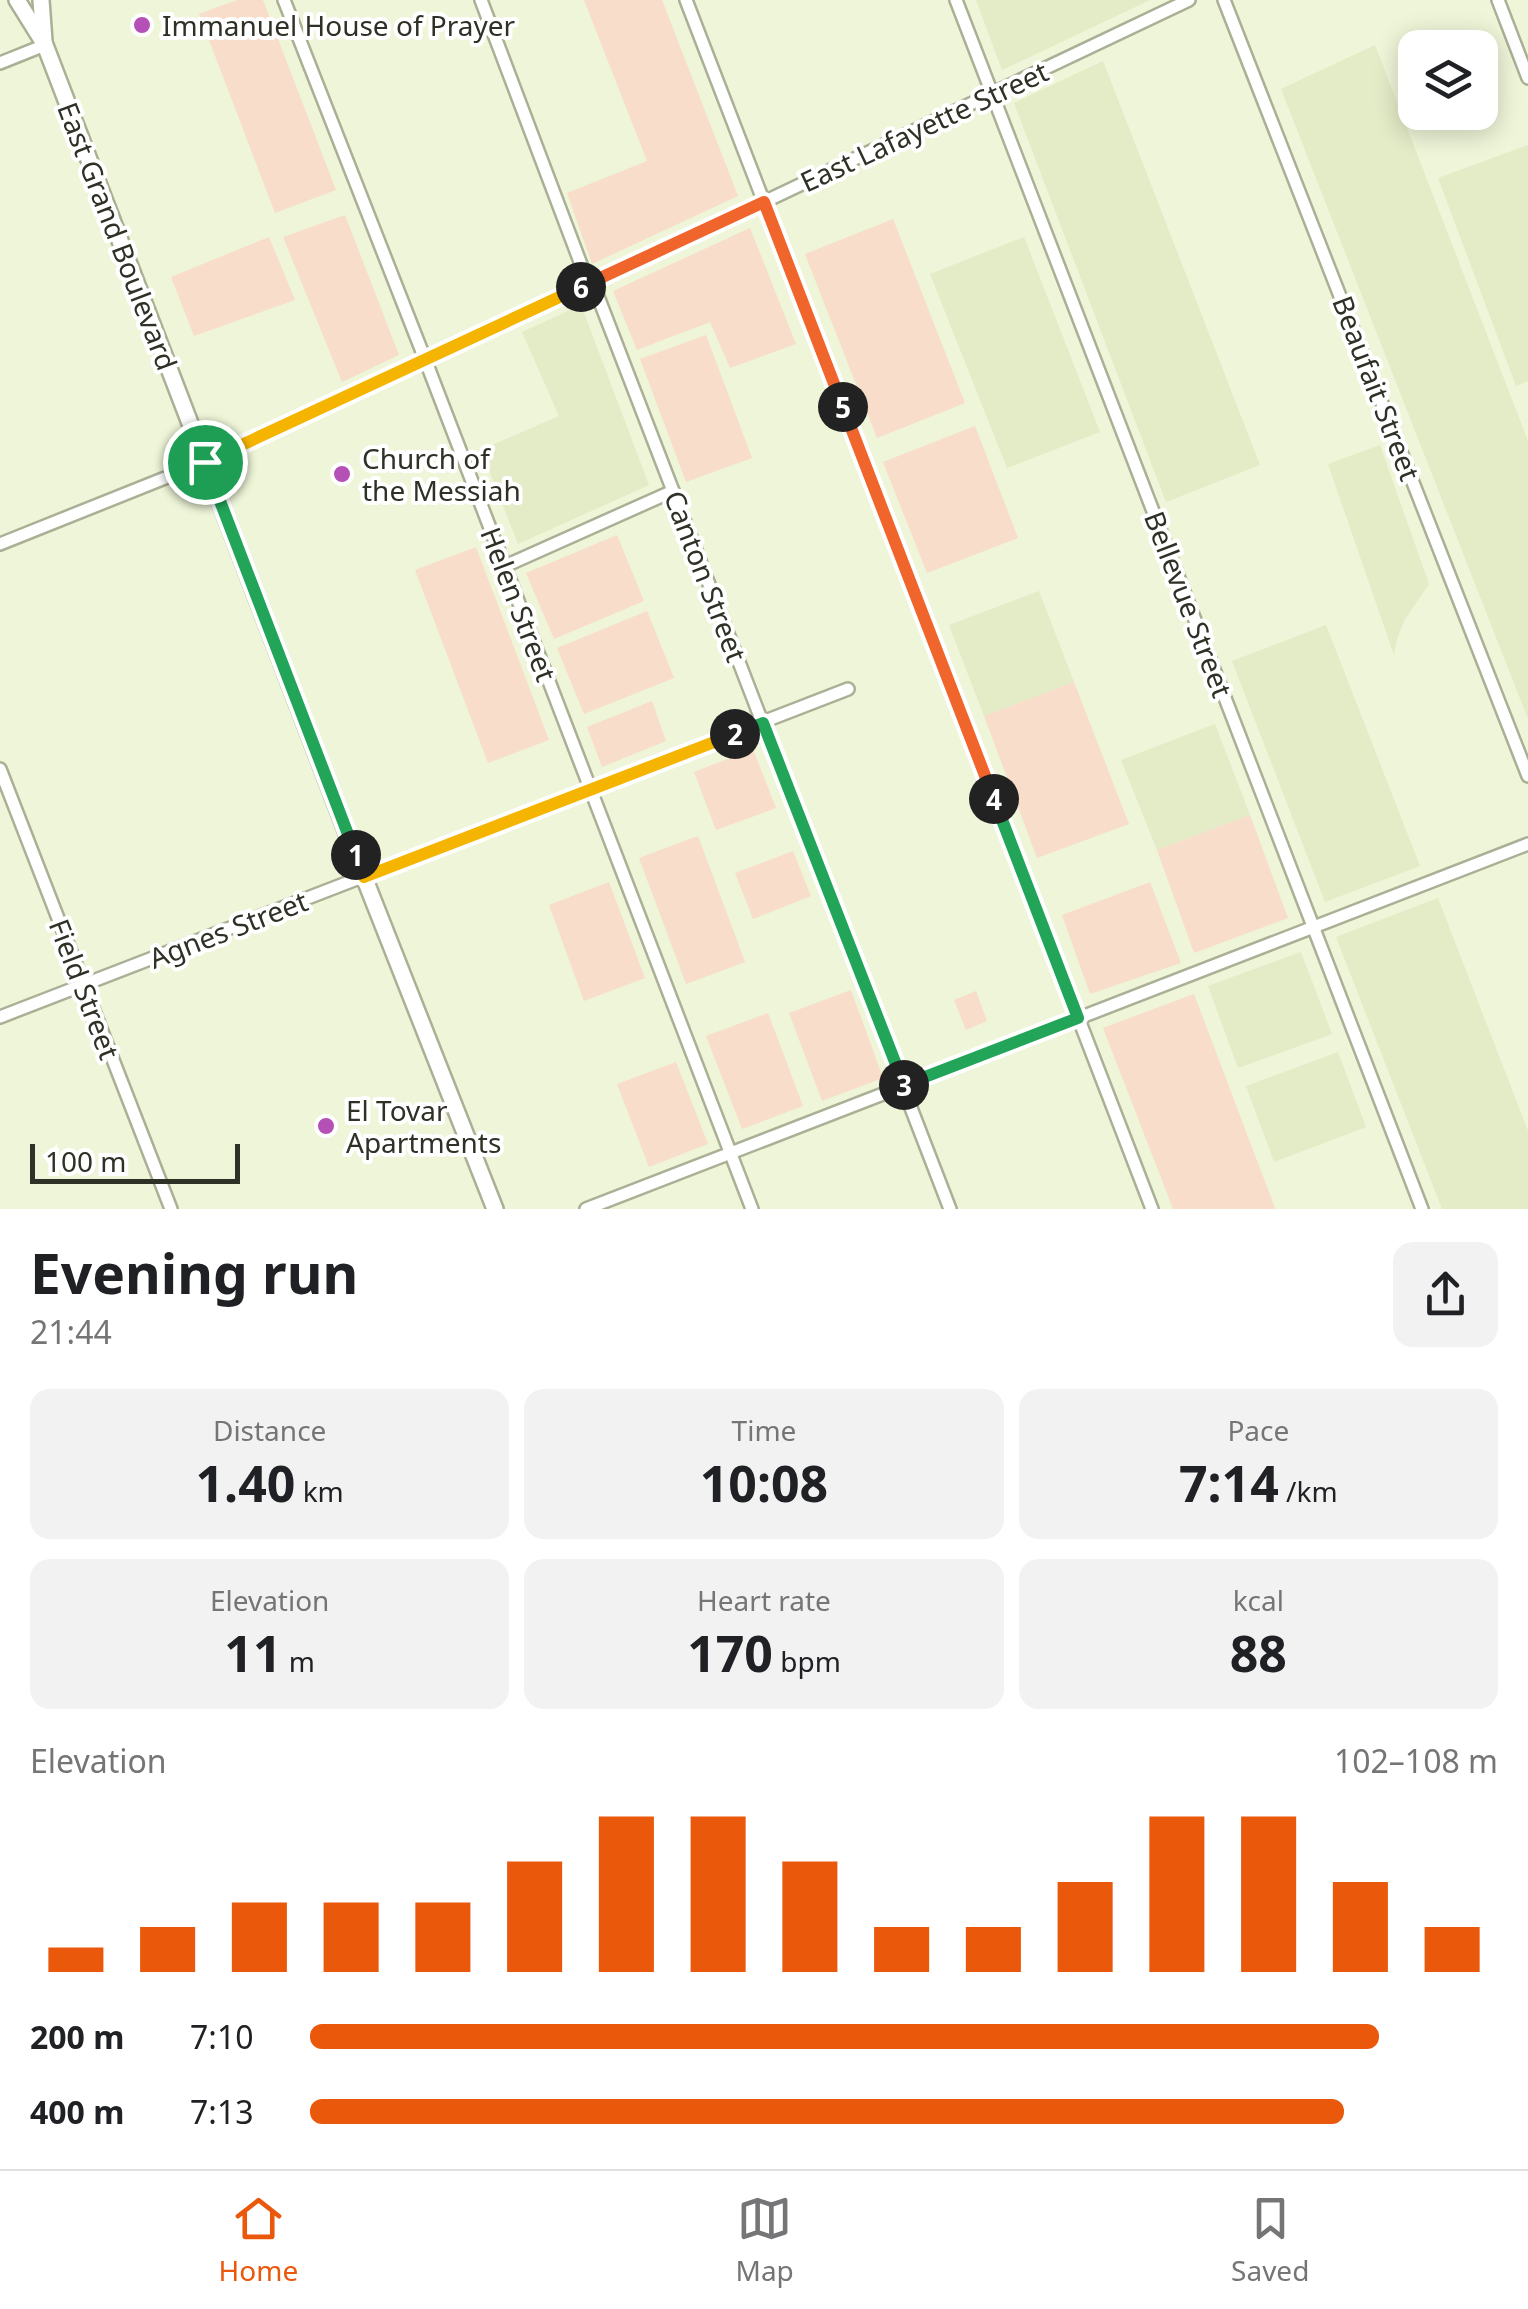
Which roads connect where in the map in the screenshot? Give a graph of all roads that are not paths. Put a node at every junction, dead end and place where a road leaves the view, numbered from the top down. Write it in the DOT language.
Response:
graph roads {
  1 [pos="17,0"];
  2 [pos="41,0"];
  3 [pos="284,0"];
  4 [pos="481,0"];
  5 [pos="686,0"];
  6 [pos="956,0"];
  7 [pos="1189,0"];
  8 [pos="1224,0"];
  9 [pos="1498,0"];
  10 [pos="45,46"];
  11 [pos="0,63"];
  12 [pos="1528,78"];
  13 [pos="992,94"];
  14 [pos="764,202"];
  15 [pos="590,282"];
  16 [pos="424,360"];
  17 [pos="205,462"];
  18 [pos="673,491"];
  19 [pos="0,544"];
  20 [pos="505,566"];
  21 [pos="848,689"];
  22 [pos="763,723"];
  23 [pos="0,768"];
  24 [pos="1528,776"];
  25 [pos="591,790"];
  26 [pos="1528,844"];
  27 [pos="364,877"];
  28 [pos="1314,927"];
  29 [pos="84,984"];
  30 [pos="0,1016"];
  31 [pos="1078,1018"];
  32 [pos="903,1086"];
  33 [pos="730,1152"];
  34 [pos="171,1209"];
  35 [pos="495,1209"];
  36 [pos="586,1209"];
  37 [pos="752,1209"];
  38 [pos="950,1209"];
  39 [pos="1152,1209"];
  40 [pos="1422,1209"];
  1 -- 10 [label="main road, East Grand Boulevard"];
  2 -- 10 [label="main road, East Grand Boulevard"];
  3 -- 16 [label="street, Helen Street"];
  4 -- 15 [label="street, Canton Street"];
  5 -- 14 [label="street"];
  6 -- 13 [label="street, Bellevue Street"];
  7 -- 13 [label="street, East Lafayette Street"];
  8 -- 24 [label="street, Beaufait Street"];
  9 -- 12 [label="street"];
  10 -- 11 [label="street"];
  10 -- 17 [label="main road, East Grand Boulevard"];
  13 -- 14 [label="street, East Lafayette Street"];
  13 -- 28 [label="street, Bellevue Street"];
  14 -- 15 [label="street, East Lafayette Street"];
  14 -- 31 [label="street"];
  15 -- 16 [label="street, East Lafayette Street"];
  15 -- 18 [label="street, Canton Street"];
  16 -- 17 [label="street, East Lafayette Street"];
  16 -- 20 [label="street, Helen Street"];
  17 -- 19 [label="street, East Lafayette Street"];
  17 -- 27 [label="main road, East Grand Boulevard"];
  18 -- 20 [label="street"];
  18 -- 22 [label="street, Canton Street"];
  20 -- 25 [label="street, Helen Street"];
  21 -- 22 [label="street, Agnes Street"];
  22 -- 25 [label="street, Agnes Street"];
  22 -- 32 [label="street, Canton Street"];
  23 -- 29 [label="street, Field Street"];
  25 -- 27 [label="street, Agnes Street"];
  25 -- 33 [label="street, Helen Street"];
  26 -- 28 [label="street"];
  27 -- 29 [label="street, Agnes Street"];
  27 -- 35 [label="main road, East Grand Boulevard"];
  28 -- 31 [label="street"];
  28 -- 40 [label="street, Bellevue Street"];
  29 -- 30 [label="street, Agnes Street"];
  29 -- 34 [label="street, Field Street"];
  31 -- 32 [label="street"];
  31 -- 39 [label="street"];
  32 -- 33 [label="street"];
  32 -- 38 [label="street, Canton Street"];
  33 -- 36 [label="street"];
  33 -- 37 [label="street, Helen Street"];
}
